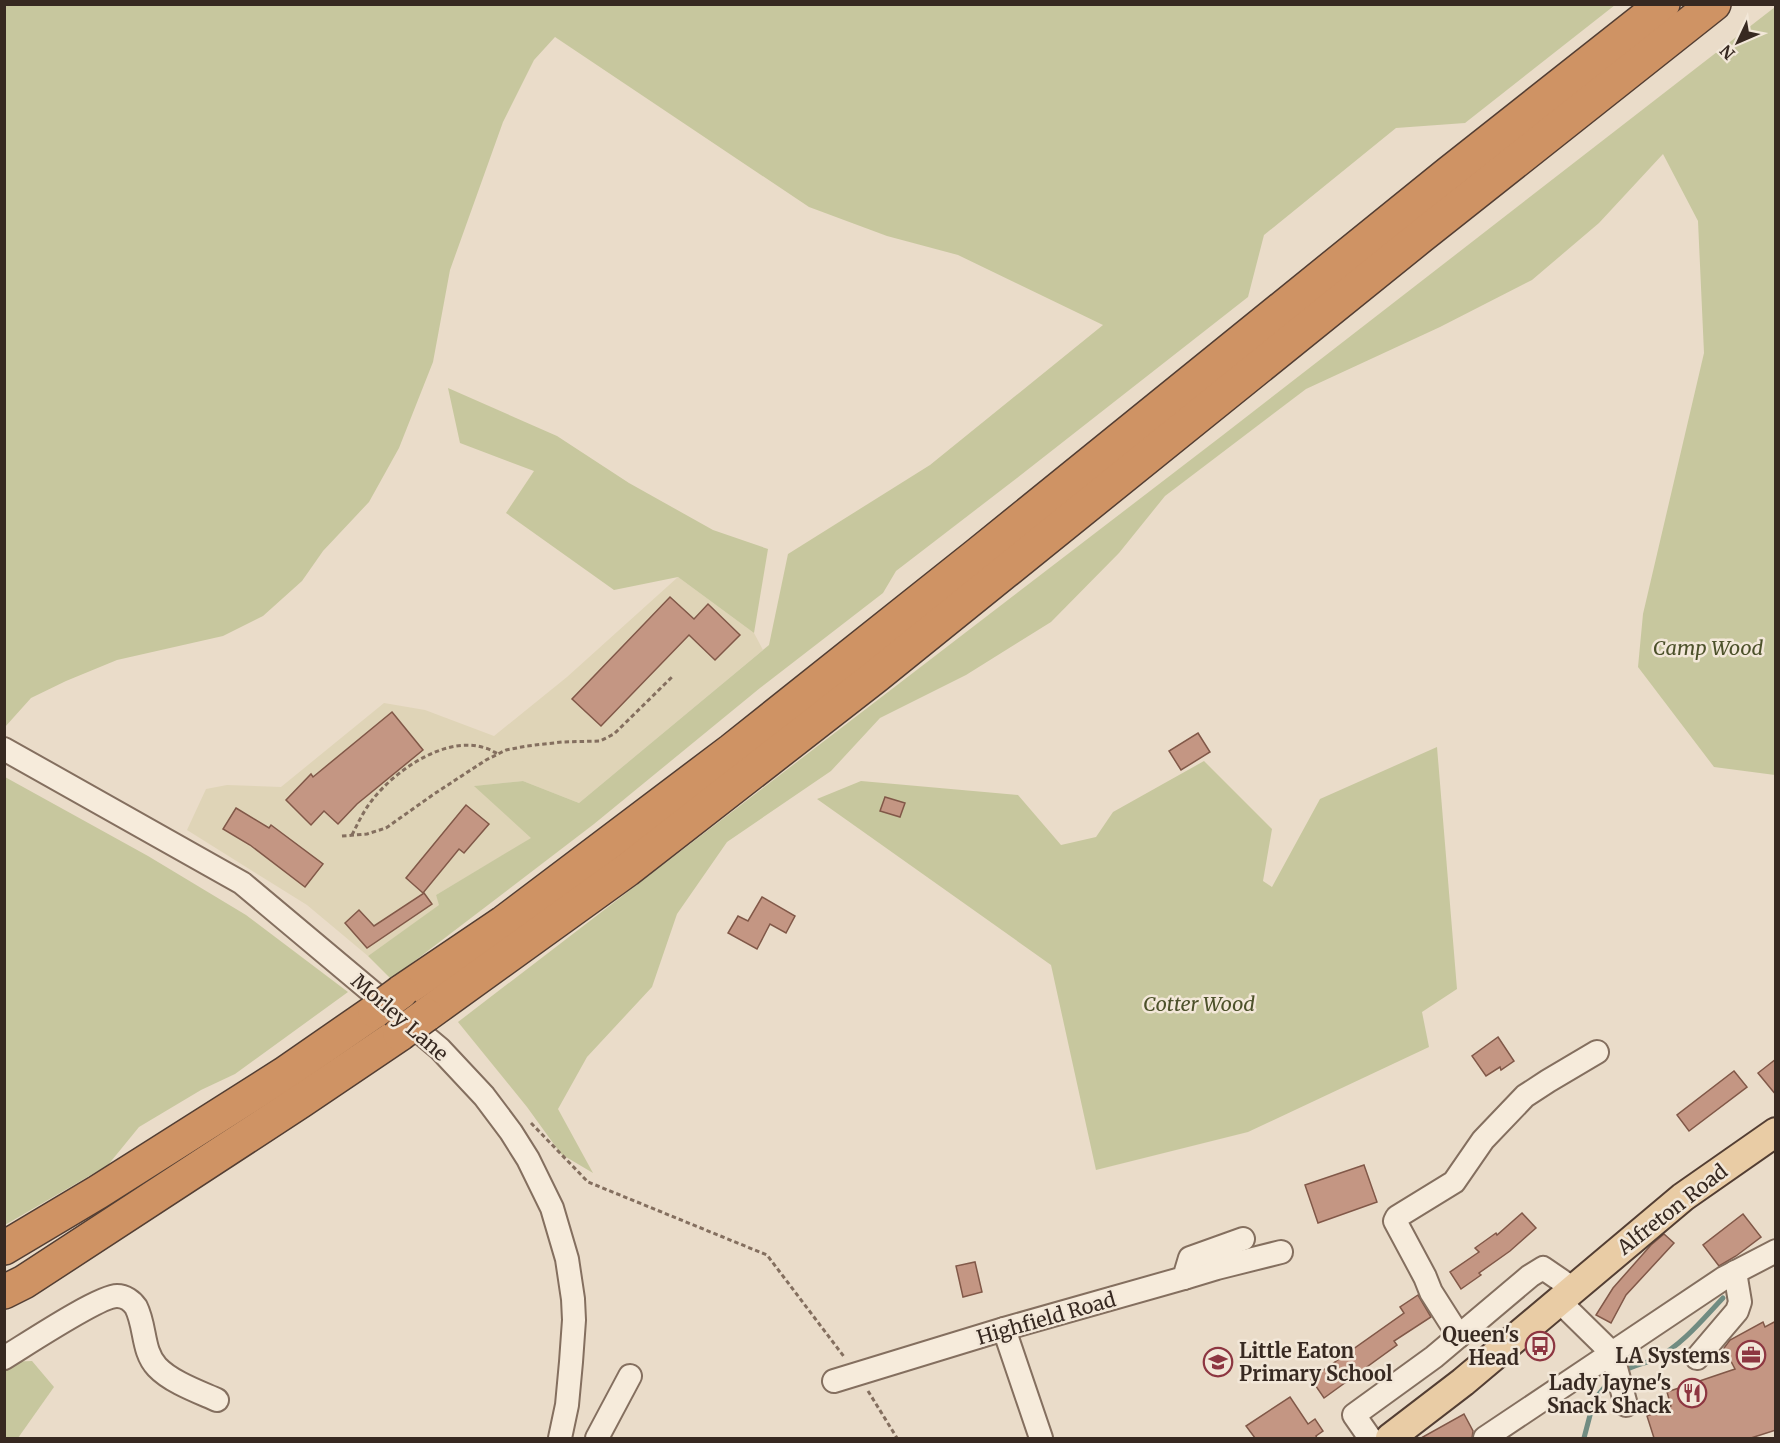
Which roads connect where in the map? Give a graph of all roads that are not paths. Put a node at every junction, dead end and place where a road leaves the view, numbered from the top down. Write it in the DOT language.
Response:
graph roads {
  1 [pos="1663,4"];
  2 [pos="1714,4"];
  3 [pos="4,749"];
  4 [pos="1597,1052"];
  5 [pos="1776,1132"];
  6 [pos="1243,1239"];
  7 [pos="4,1248"];
  8 [pos="1776,1251"];
  9 [pos="1281,1252"];
  10 [pos="1735,1272"];
  11 [pos="1184,1278"];
  12 [pos="4,1293"];
  13 [pos="1566,1296"];
  14 [pos="1005,1329"];
  15 [pos="1459,1336"];
  16 [pos="4,1358"];
  17 [pos="1697,1358"];
  18 [pos="1613,1359"];
  19 [pos="630,1376"];
  20 [pos="834,1382"];
  21 [pos="1624,1397"];
  22 [pos="217,1400"];
  23 [pos="560,1438"];
  24 [pos="597,1438"];
  25 [pos="1041,1438"];
  26 [pos="1370,1438"];
  27 [pos="1390,1438"];
  28 [pos="1485,1438"];
  1 -- 7 [label="highway, bridge"];
  2 -- 12 [label="highway, bridge"];
  3 -- 23 [label="street, Morley Lane"];
  4 -- 15 [label="street"];
  5 -- 13 [label="main road, Alfreton Road"];
  6 -- 11 [label="street"];
  8 -- 10 [label="street"];
  9 -- 11 [label="street, Highfield Road"];
  10 -- 17 [label="street"];
  10 -- 18 [label="street"];
  11 -- 14 [label="street, Highfield Road"];
  13 -- 15 [label="street"];
  13 -- 18 [label="street"];
  13 -- 27 [label="main road, Alfreton Road"];
  14 -- 20 [label="street, Highfield Road"];
  14 -- 25 [label="street"];
  15 -- 26 [label="street"];
  16 -- 22 [label="street"];
  18 -- 21 [label="street"];
  18 -- 28 [label="street"];
  19 -- 24 [label="street"];
}
